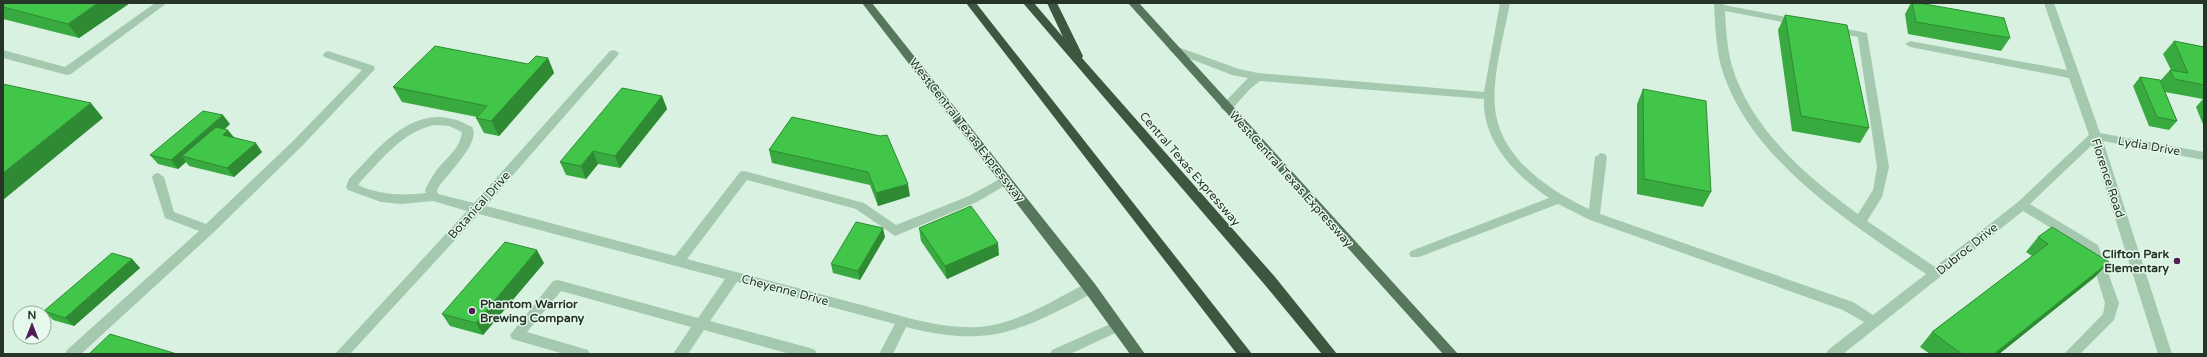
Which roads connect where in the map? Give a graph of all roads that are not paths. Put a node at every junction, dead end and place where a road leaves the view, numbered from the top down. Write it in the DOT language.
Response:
graph roads {
  1 [pos="162,3"];
  2 [pos="867,3"];
  3 [pos="971,3"];
  4 [pos="1028,3"];
  5 [pos="1052,3"];
  6 [pos="1133,3"];
  7 [pos="1506,3"];
  8 [pos="2049,3"];
  9 [pos="1719,5"];
  10 [pos="1910,44"];
  11 [pos="1174,49"];
  12 [pos="614,53"];
  13 [pos="3,54"];
  14 [pos="328,55"];
  15 [pos="1086,73"];
  16 [pos="2074,75"];
  17 [pos="1258,77"];
  18 [pos="1490,96"];
  19 [pos="1226,108"];
  20 [pos="2095,136"];
  21 [pos="2204,156"];
  22 [pos="1602,157"];
  23 [pos="158,177"];
  24 [pos="1005,180"];
  25 [pos="433,197"];
  26 [pos="1558,199"];
  27 [pos="2022,205"];
  28 [pos="476,208"];
  29 [pos="1594,217"];
  30 [pos="1859,222"];
  31 [pos="209,230"];
  32 [pos="1415,254"];
  33 [pos="678,262"];
  34 [pos="1936,274"];
  35 [pos="734,276"];
  36 [pos="1090,288"];
  37 [pos="903,321"];
  38 [pos="1874,322"];
  39 [pos="701,324"];
  40 [pos="1118,326"];
  41 [pos="72,354"];
  42 [pos="342,354"];
  43 [pos="583,354"];
  44 [pos="680,354"];
  45 [pos="810,354"];
  46 [pos="886,354"];
  47 [pos="1057,354"];
  48 [pos="1138,354"];
  49 [pos="1245,354"];
  50 [pos="1330,354"];
  51 [pos="1451,354"];
  52 [pos="1833,354"];
  53 [pos="2071,354"];
  54 [pos="2165,354"];
  1 -- 13 [label="street"];
  2 -- 24 [label="main road, West Central Texas Expressway"];
  3 -- 49 [label="highway"];
  4 -- 15 [label="highway, Central Texas Expressway"];
  5 -- 15 [label="highway"];
  6 -- 11 [label="main road, West Central Texas Expressway"];
  7 -- 18 [label="street"];
  8 -- 16 [label="street, Florence Road"];
  9 -- 30 [label="street"];
  9 -- 30 [label="street"];
  10 -- 16 [label="street"];
  11 -- 17 [label="street"];
  11 -- 19 [label="main road, West Central Texas Expressway"];
  12 -- 28 [label="street, Botanical Drive"];
  14 -- 31 [label="street"];
  15 -- 50 [label="highway, Central Texas Expressway"];
  16 -- 20 [label="street, Florence Road"];
  17 -- 18 [label="street"];
  17 -- 19 [label="street"];
  18 -- 26 [label="street"];
  19 -- 51 [label="main road, West Central Texas Expressway"];
  20 -- 21 [label="street, Lydia Drive"];
  20 -- 27 [label="street, Dubroc Drive"];
  20 -- 54 [label="street, Florence Road"];
  22 -- 29 [label="street"];
  23 -- 31 [label="street"];
  24 -- 33 [label="street"];
  24 -- 36 [label="main road, West Central Texas Expressway"];
  25 -- 25 [label="street"];
  25 -- 28 [label="street, Cheyenne Drive"];
  26 -- 29 [label="street"];
  26 -- 32 [label="street"];
  27 -- 34 [label="street, Dubroc Drive"];
  27 -- 53 [label="street"];
  28 -- 33 [label="street, Cheyenne Drive"];
  28 -- 42 [label="street, Botanical Drive"];
  29 -- 38 [label="street"];
  30 -- 34 [label="street"];
  31 -- 41 [label="street"];
  33 -- 35 [label="street, Cheyenne Drive"];
  34 -- 38 [label="street, Dubroc Drive"];
  35 -- 37 [label="street, Cheyenne Drive"];
  35 -- 39 [label="street"];
  36 -- 37 [label="street, Cheyenne Drive"];
  36 -- 40 [label="main road, West Central Texas Expressway"];
  37 -- 46 [label="street"];
  38 -- 52 [label="street, Dubroc Drive"];
  39 -- 43 [label="street"];
  39 -- 44 [label="street"];
  39 -- 45 [label="street"];
  40 -- 47 [label="street"];
  40 -- 48 [label="main road, West Central Texas Expressway"];
}
